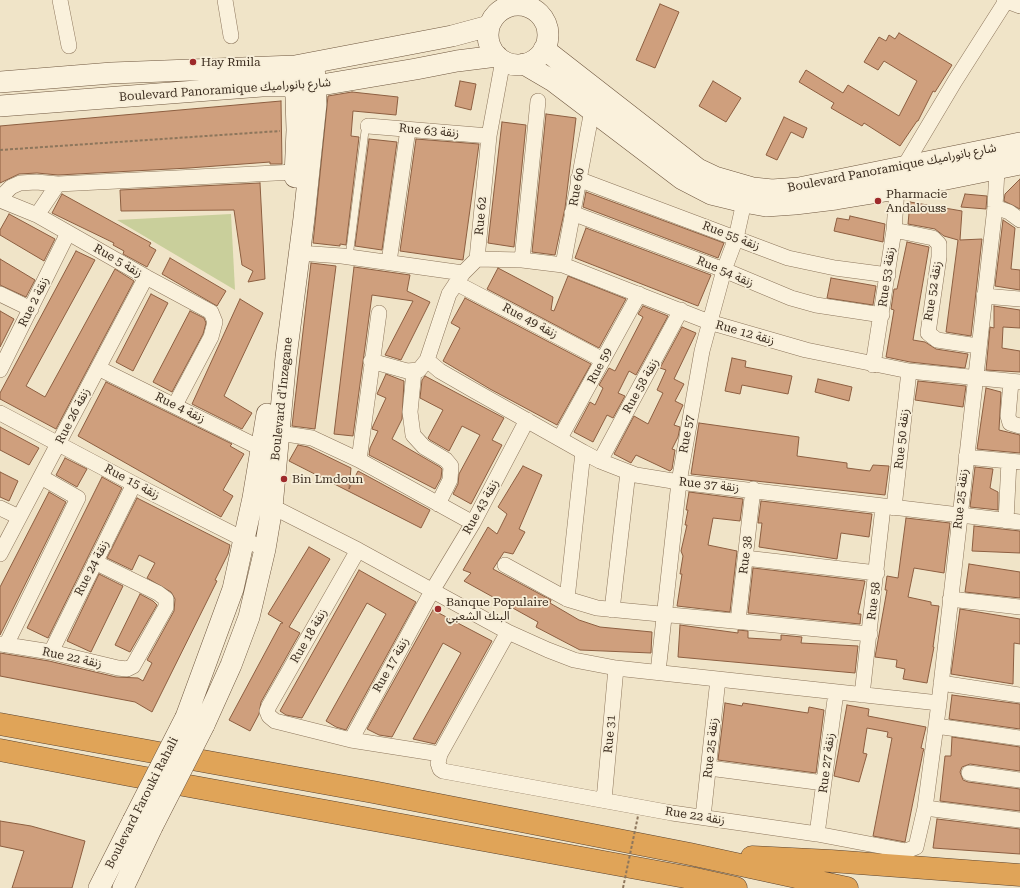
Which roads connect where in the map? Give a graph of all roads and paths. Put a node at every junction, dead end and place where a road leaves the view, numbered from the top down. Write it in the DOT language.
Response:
graph roads {
  1 [pos="60,0"];
  2 [pos="225,0"];
  3 [pos="1010,2"];
  4 [pos="526,4"];
  5 [pos="492,13"];
  6 [pos="231,36"];
  7 [pos="69,46"];
  8 [pos="544,48"];
  9 [pos="500,58"];
  10 [pos="304,64"];
  11 [pos="524,64"];
  12 [pos="0,82"];
  13 [pos="306,86"];
  14 [pos="538,101"];
  15 [pos="0,106"];
  16 [pos="592,110"];
  17 [pos="368,126"];
  18 [pos="408,129"];
  19 [pos="297,130"];
  20 [pos="489,136"];
  21 [pos="1020,143"];
  22 [pos="0,150"];
  23 [pos="1020,164"];
  24 [pos="905,165"];
  25 [pos="997,170"];
  26 [pos="295,172"];
  27 [pos="578,179"];
  28 [pos="58,184"];
  29 [pos="897,189"];
  30 [pos="0,199"];
  31 [pos="744,202"];
  32 [pos="995,207"];
  33 [pos="572,213"];
  34 [pos="37,215"];
  35 [pos="1020,220"];
  36 [pos="894,230"];
  37 [pos="68,233"];
  38 [pos="736,238"];
  39 [pos="299,253"];
  40 [pos="348,257"];
  41 [pos="477,260"];
  42 [pos="522,260"];
  43 [pos="389,262"];
  44 [pos="563,265"];
  45 [pos="724,270"];
  46 [pos="888,275"];
  47 [pos="146,277"];
  48 [pos="459,278"];
  49 [pos="0,294"];
  50 [pos="639,294"];
  51 [pos="984,296"];
  52 [pos="1020,299"];
  53 [pos="31,309"];
  54 [pos="682,310"];
  55 [pos="379,313"];
  56 [pos="882,315"];
  57 [pos="709,322"];
  58 [pos="978,346"];
  59 [pos="427,360"];
  60 [pos="603,360"];
  61 [pos="372,361"];
  62 [pos="873,365"];
  63 [pos="98,368"];
  64 [pos="0,370"];
  65 [pos="414,371"];
  66 [pos="909,371"];
  67 [pos="974,379"];
  68 [pos="1015,382"];
  69 [pos="175,405"];
  70 [pos="0,413"];
  71 [pos="527,420"];
  72 [pos="1020,426"];
  73 [pos="279,433"];
  74 [pos="560,438"];
  75 [pos="59,444"];
  76 [pos="262,449"];
  77 [pos="583,452"];
  78 [pos="966,457"];
  79 [pos="359,460"];
  80 [pos="600,461"];
  81 [pos="1014,461"];
  82 [pos="628,472"];
  83 [pos="41,477"];
  84 [pos="679,482"];
  85 [pos="134,484"];
  86 [pos="753,489"];
  87 [pos="253,498"];
  88 [pos="438,504"];
  89 [pos="272,506"];
  90 [pos="0,508"];
  91 [pos="889,508"];
  92 [pos="960,516"];
  93 [pos="19,517"];
  94 [pos="1013,522"];
  95 [pos="473,523"];
  96 [pos="243,539"];
  97 [pos="265,549"];
  98 [pos="358,550"];
  99 [pos="0,554"];
  100 [pos="745,558"];
  101 [pos="95,562"];
  102 [pos="505,565"];
  103 [pos="877,573"];
  104 [pos="432,591"];
  105 [pos="567,599"];
  106 [pos="950,599"];
  107 [pos="1020,608"];
  108 [pos="612,610"];
  109 [pos="663,614"];
  110 [pos="738,621"];
  111 [pos="508,632"];
  112 [pos="870,634"];
  113 [pos="3,645"];
  114 [pos="51,652"];
  115 [pos="616,668"];
  116 [pos="658,672"];
  117 [pos="718,679"];
  118 [pos="941,683"];
  119 [pos="836,692"];
  120 [pos="1020,694"];
  121 [pos="862,695"];
  122 [pos="939,703"];
  123 [pos="195,721"];
  124 [pos="0,724"];
  125 [pos="936,726"];
  126 [pos="1020,738"];
  127 [pos="351,740"];
  128 [pos="0,750"];
  129 [pos="440,754"];
  130 [pos="709,768"];
  131 [pos="969,773"];
  132 [pos="1020,780"];
  133 [pos="824,783"];
  134 [pos="604,800"];
  135 [pos="925,808"];
  136 [pos="638,816"];
  137 [pos="703,817"];
  138 [pos="1020,820"];
  139 [pos="143,824"];
  140 [pos="921,827"];
  141 [pos="817,834"];
  142 [pos="690,854"];
  143 [pos="1020,875"];
  144 [pos="691,878"];
  145 [pos="99,888"];
  146 [pos="123,888"];
  147 [pos="624,888"];
  148 [pos="722,888"];
  149 [pos="736,888"];
  150 [pos="847,888"];
  1 -- 7 [label="street"];
  2 -- 6 [label="street"];
  3 -- 24 [label="street"];
  4 -- 5 [label="main road"];
  4 -- 8 [label="main road"];
  5 -- 9 [label="main road"];
  5 -- 10 [label="main road, Boulevard Panoramique شارع بانوراميك"];
  8 -- 11 [label="main road"];
  8 -- 24 [label="main road, Boulevard Panoramique شارع بانوراميك"];
  9 -- 11 [label="main road"];
  9 -- 13 [label="main road, Boulevard Panoramique شارع بانوراميك"];
  9 -- 20 [label="street, Rue 62"];
  10 -- 12 [label="main road, Boulevard Panoramique شارع بانوراميك"];
  10 -- 13 [label="main road, Boulevard d'Inzegane"];
  11 -- 16 [label="main road, Boulevard Panoramique شارع بانوراميك"];
  13 -- 15 [label="main road, Boulevard Panoramique شارع بانوراميك"];
  13 -- 19 [label="main road, Boulevard d'Inzegane"];
  13 -- 39 [label="main road, Boulevard d'Inzegane"];
  14 -- 42 [label="street"];
  16 -- 27 [label="street, Rue 60"];
  16 -- 31 [label="main road, Boulevard Panoramique شارع بانوراميك"];
  17 -- 18 [label="street, Rue 63 زنقة"];
  17 -- 40 [label="lane"];
  18 -- 20 [label="street, Rue 63 زنقة"];
  18 -- 43 [label="street"];
  19 -- 22 [label="path"];
  19 -- 26 [label="main road, Boulevard d'Inzegane"];
  20 -- 41 [label="street, Rue 62"];
  21 -- 24 [label="main road, Boulevard Panoramique شارع بانوراميك"];
  23 -- 25 [label="main road, Boulevard Panoramique شارع بانوراميك"];
  25 -- 29 [label="main road, Boulevard Panoramique شارع بانوراميك"];
  25 -- 32 [label="street, Rue 25 زنقة"];
  26 -- 28 [label="street"];
  26 -- 76 [label="main road, Boulevard d'Inzegane"];
  27 -- 33 [label="street, Rue 60"];
  27 -- 38 [label="street, Rue 55 زنقة"];
  28 -- 30 [label="street"];
  28 -- 34 [label="street"];
  29 -- 31 [label="main road, Boulevard Panoramique شارع بانوراميك"];
  29 -- 36 [label="street, Rue 53 زنقة"];
  30 -- 34 [label="street, Rue 5 زنقة"];
  31 -- 38 [label="street, Rue 57"];
  32 -- 35 [label="street"];
  32 -- 51 [label="street, Rue 25 زنقة"];
  33 -- 44 [label="street, Rue 60"];
  33 -- 45 [label="street, Rue 54 زنقة"];
  34 -- 37 [label="street, Rue 5 زنقة"];
  36 -- 46 [label="street, Rue 53 زنقة"];
  36 -- 58 [label="street, Rue 52 زنقة"];
  37 -- 47 [label="street, Rue 5 زنقة"];
  37 -- 53 [label="street, Rue 2 زنقة"];
  38 -- 45 [label="street, Rue 57"];
  38 -- 46 [label="street, Rue 55 زنقة"];
  39 -- 40 [label="street, Rue 49 زنقة"];
  39 -- 73 [label="main road, Boulevard d'Inzegane"];
  40 -- 43 [label="street, Rue 49 زنقة"];
  41 -- 42 [label="street, Rue 12 زنقة"];
  41 -- 48 [label="street"];
  42 -- 44 [label="street, Rue 12 زنقة"];
  43 -- 48 [label="street, Rue 49 زنقة"];
  44 -- 50 [label="street, Rue 12 زنقة"];
  45 -- 56 [label="street, Rue 54 زنقة"];
  45 -- 57 [label="street, Rue 57"];
  46 -- 56 [label="street, Rue 53 زنقة"];
  47 -- 63 [label="street, Rue 26 زنقة"];
  47 -- 69 [label="street, Rue 5 زنقة"];
  48 -- 59 [label="street"];
  48 -- 60 [label="street, Rue 49 زنقة"];
  49 -- 53 [label="street"];
  50 -- 54 [label="street, Rue 12 زنقة"];
  50 -- 60 [label="street, Rue 59"];
  51 -- 52 [label="street"];
  51 -- 58 [label="street, Rue 25 زنقة"];
  53 -- 64 [label="street, Rue 2 زنقة"];
  54 -- 57 [label="street, Rue 12 زنقة"];
  54 -- 80 [label="street, Rue 58 زنقة"];
  55 -- 61 [label="street"];
  56 -- 62 [label="street, Rue 53 زنقة"];
  57 -- 62 [label="street, Rue 12 زنقة"];
  57 -- 84 [label="street, Rue 57"];
  58 -- 67 [label="street, Rue 25 زنقة"];
  59 -- 65 [label="street"];
  59 -- 71 [label="street, Rue 37 زنقة"];
  60 -- 74 [label="street, Rue 59"];
  61 -- 65 [label="street"];
  61 -- 79 [label="street"];
  62 -- 66 [label="street, Rue 12 زنقة"];
  63 -- 69 [label="street, Rue 4 زنقة"];
  63 -- 75 [label="street, Rue 26 زنقة"];
  65 -- 88 [label="street"];
  66 -- 67 [label="street, Rue 12 زنقة"];
  66 -- 91 [label="street, Rue 50 زنقة"];
  67 -- 68 [label="street, Rue 12 زنقة"];
  67 -- 78 [label="street, Rue 25 زنقة"];
  68 -- 72 [label="street"];
  69 -- 76 [label="street, Rue 4 زنقة"];
  70 -- 75 [label="street, Rue 15 زنقة"];
  71 -- 74 [label="street, Rue 37 زنقة"];
  71 -- 95 [label="street, Rue 43 زنقة"];
  73 -- 79 [label="street"];
  73 -- 89 [label="main road, Boulevard d'Inzegane"];
  74 -- 77 [label="street, Rue 37 زنقة"];
  75 -- 83 [label="street, Rue 26 زنقة"];
  75 -- 85 [label="street, Rue 15 زنقة"];
  76 -- 87 [label="main road, Boulevard d'Inzegane"];
  77 -- 80 [label="street, Rue 37 زنقة"];
  77 -- 105 [label="street"];
  78 -- 81 [label="street"];
  78 -- 92 [label="street, Rue 25 زنقة"];
  79 -- 88 [label="street"];
  80 -- 82 [label="street, Rue 37 زنقة"];
  81 -- 94 [label="street"];
  82 -- 84 [label="street, Rue 37 زنقة"];
  82 -- 108 [label="street"];
  83 -- 93 [label="street, Rue 26 زنقة"];
  83 -- 113 [label="street"];
  84 -- 86 [label="street, Rue 37 زنقة"];
  84 -- 109 [label="street, Rue 57"];
  85 -- 96 [label="street, Rue 15 زنقة"];
  85 -- 101 [label="street, Rue 24 زنقة"];
  86 -- 91 [label="street, Rue 37 زنقة"];
  86 -- 100 [label="street, Rue 38"];
  87 -- 89 [label="street"];
  87 -- 96 [label="main road, Boulevard d'Inzegane"];
  88 -- 95 [label="street"];
  89 -- 97 [label="main road, Boulevard d'Inzegane"];
  89 -- 98 [label="street"];
  90 -- 93 [label="street"];
  91 -- 92 [label="street, Rue 37 زنقة"];
  91 -- 103 [label="street, Rue 58"];
  92 -- 94 [label="street, Rue 37 زنقة"];
  92 -- 106 [label="street, Rue 25 زنقة"];
  93 -- 99 [label="street, Rue 26 زنقة"];
  95 -- 104 [label="street, Rue 43 زنقة"];
  96 -- 97 [label="street, Rue 15 زنقة"];
  96 -- 123 [label="main road, Boulevard d'Inzegane"];
  97 -- 123 [label="main road, Boulevard d'Inzegane"];
  98 -- 104 [label="street"];
  98 -- 127 [label="street, Rue 18 زنقة"];
  100 -- 103 [label="street"];
  100 -- 110 [label="street, Rue 38"];
  101 -- 114 [label="street, Rue 24 زنقة"];
  101 -- 114 [label="street, Rue 22 زنقة"];
  102 -- 105 [label="street"];
  103 -- 112 [label="street, Rue 58"];
  104 -- 111 [label="street"];
  104 -- 127 [label="street, Rue 17 زنقة"];
  105 -- 108 [label="street"];
  106 -- 107 [label="street"];
  106 -- 118 [label="street, Rue 25 زنقة"];
  108 -- 109 [label="street"];
  109 -- 110 [label="street"];
  109 -- 116 [label="street, Rue 57"];
  110 -- 112 [label="street"];
  111 -- 115 [label="street"];
  111 -- 129 [label="street"];
  112 -- 121 [label="street, Rue 58"];
  113 -- 114 [label="street, Rue 22 زنقة"];
  115 -- 116 [label="street"];
  115 -- 134 [label="street, Rue 31"];
  116 -- 117 [label="street"];
  117 -- 119 [label="street"];
  117 -- 130 [label="street, Rue 25 زنقة"];
  118 -- 120 [label="street"];
  118 -- 122 [label="street, Rue 25 زنقة"];
  119 -- 121 [label="street"];
  119 -- 133 [label="street, Rue 27 زنقة"];
  121 -- 122 [label="street"];
  122 -- 125 [label="street, Rue 25 زنقة"];
  123 -- 139 [label="main road, Boulevard Farouki Rahali, bridge"];
  124 -- 142 [label="highway"];
  125 -- 126 [label="street"];
  125 -- 135 [label="street, Rue 25 زنقة"];
  127 -- 129 [label="street"];
  128 -- 144 [label="highway"];
  129 -- 134 [label="street, Rue 22 زنقة"];
  130 -- 133 [label="street"];
  130 -- 137 [label="street, Rue 25 زنقة"];
  131 -- 132 [label="street"];
  133 -- 141 [label="street, Rue 27 زنقة"];
  134 -- 137 [label="street, Rue 22 زنقة"];
  135 -- 138 [label="street"];
  135 -- 140 [label="street, Rue 25 زنقة"];
  136 -- 147 [label="path, bridge"];
  137 -- 141 [label="street, Rue 22 زنقة"];
  139 -- 145 [label="main road, Boulevard Farouki Rahali"];
  139 -- 146 [label="main road, Boulevard Farouki Rahali"];
  140 -- 141 [label="street, Rue 22 زنقة"];
  142 -- 143 [label="highway"];
  142 -- 150 [label="highway"];
  144 -- 148 [label="highway"];
  144 -- 149 [label="highway"];
}
